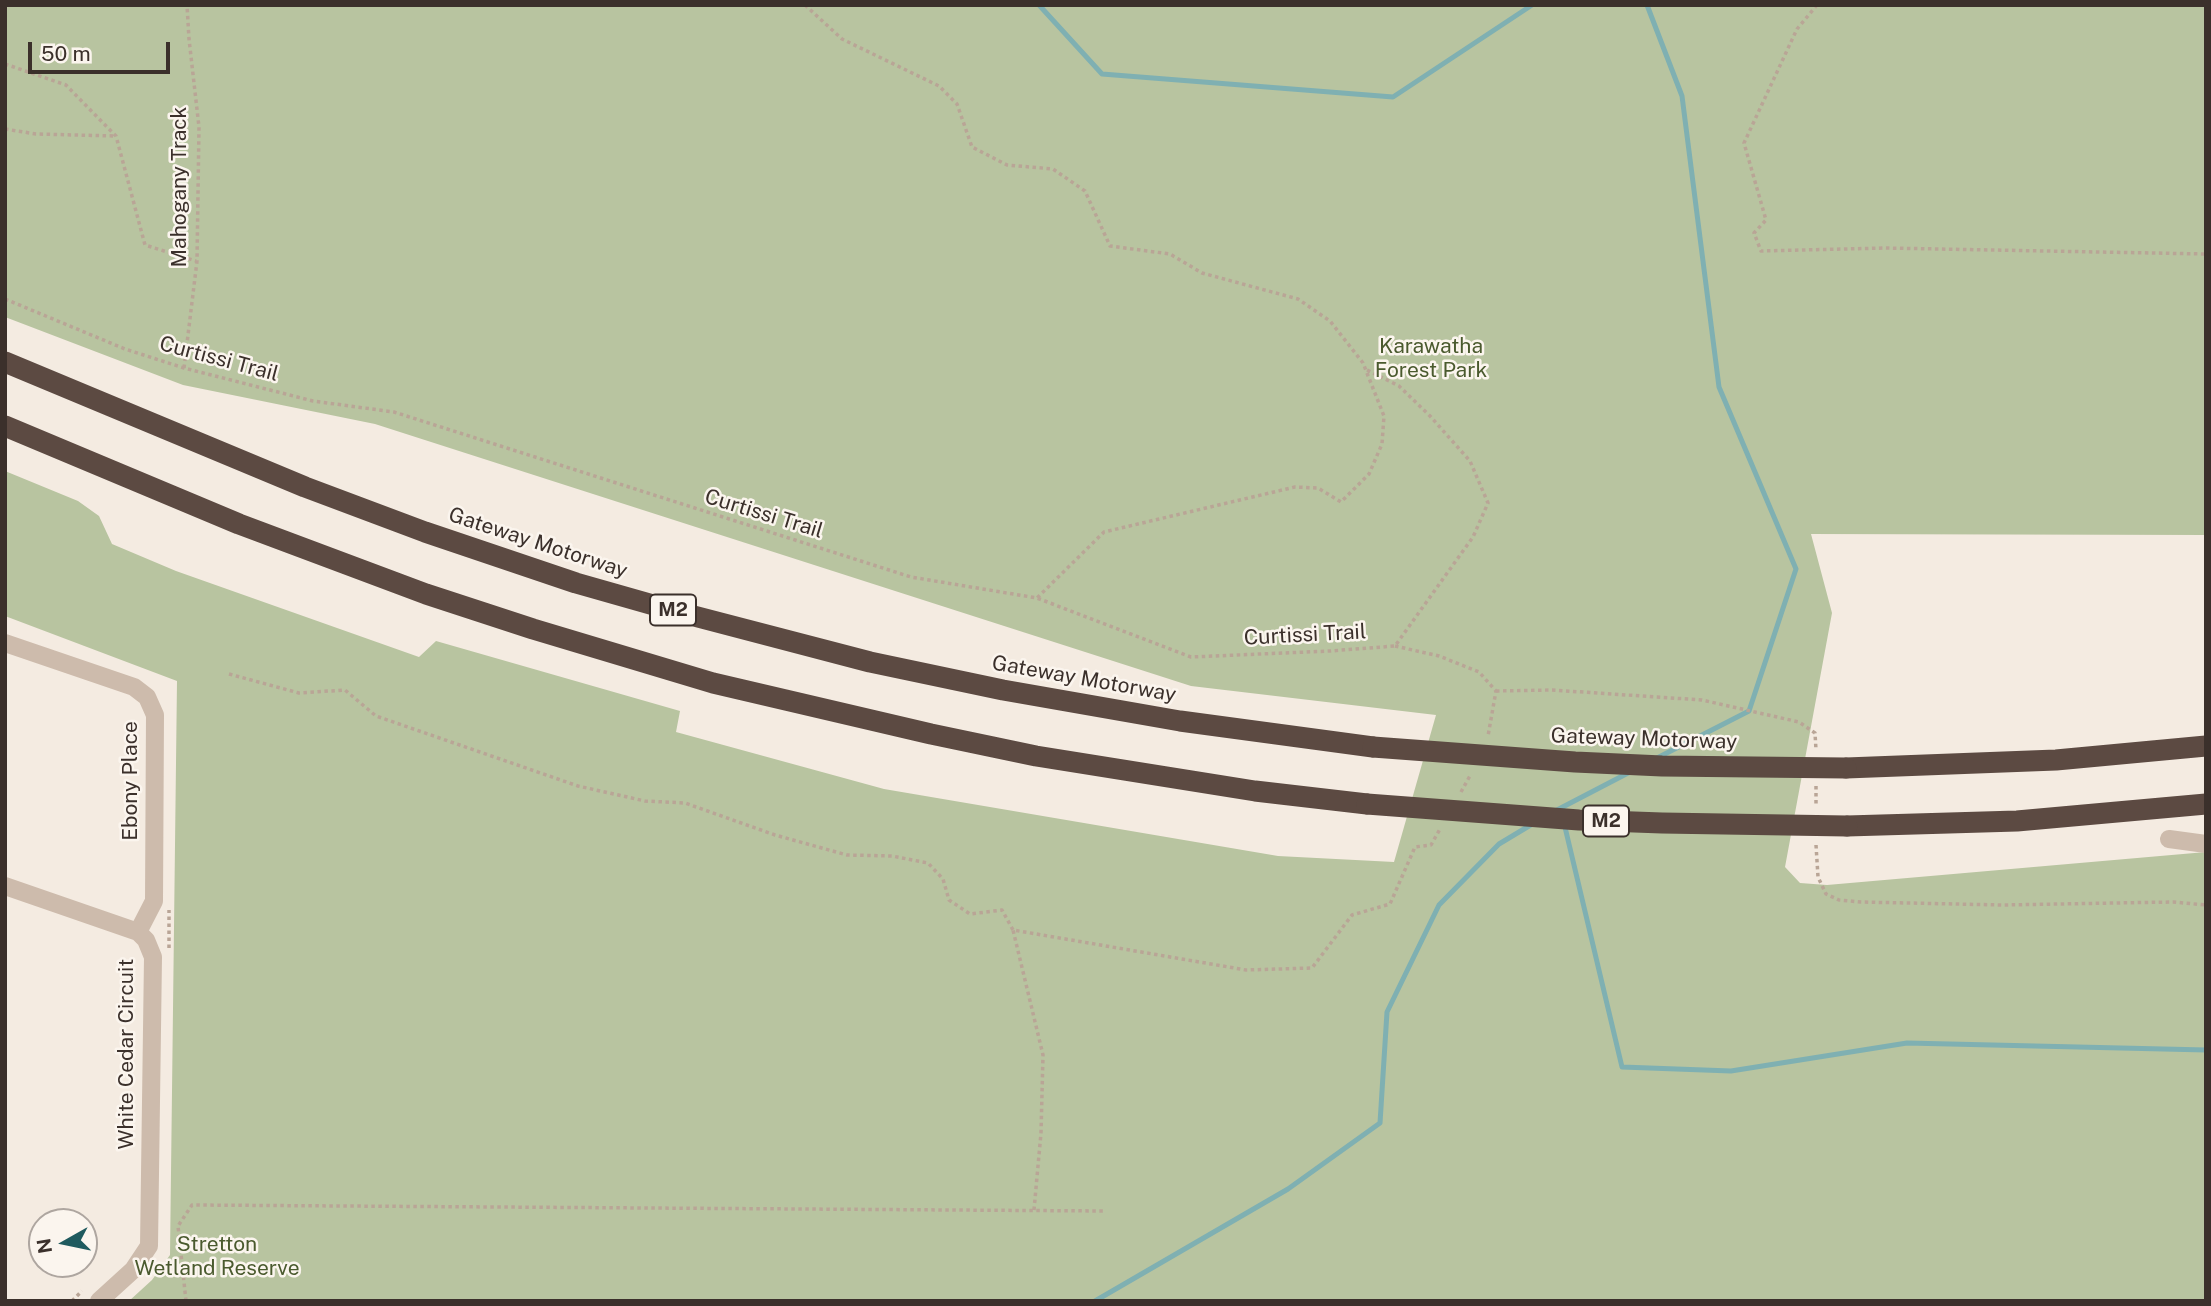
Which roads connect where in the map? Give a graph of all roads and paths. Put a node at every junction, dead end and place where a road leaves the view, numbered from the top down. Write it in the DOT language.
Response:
graph roads {
  1 [pos="187,5"];
  2 [pos="805,5"];
  3 [pos="1817,5"];
  4 [pos="5,64"];
  5 [pos="5,129"];
  6 [pos="116,136"];
  7 [pos="2206,254"];
  8 [pos="197,261"];
  9 [pos="5,299"];
  10 [pos="5,362"];
  11 [pos="184,368"];
  12 [pos="1365,369"];
  13 [pos="5,426"];
  14 [pos="1037,598"];
  15 [pos="5,643"];
  16 [pos="1395,646"];
  17 [pos="229,674"];
  18 [pos="1486,746"];
  19 [pos="2206,746"];
  20 [pos="1474,768"];
  21 [pos="1455,801"];
  22 [pos="2206,804"];
  23 [pos="1443,823"];
  24 [pos="2169,839"];
  25 [pos="2206,844"];
  26 [pos="5,886"];
  27 [pos="1861,902"];
  28 [pos="2206,905"];
  29 [pos="1013,930"];
  30 [pos="138,932"];
  31 [pos="1034,1210"];
  32 [pos="1106,1211"];
  33 [pos="91,1283"];
  34 [pos="72,1301"];
  35 [pos="99,1301"];
  36 [pos="187,1301"];
  1 -- 8 [label="path, Mahogany Track"];
  2 -- 12 [label="path"];
  3 -- 7 [label="path"];
  4 -- 6 [label="path"];
  5 -- 6 [label="path"];
  6 -- 8 [label="path"];
  8 -- 11 [label="path, Mahogany Track"];
  9 -- 11 [label="path, Curtissi Trail"];
  10 -- 19 [label="highway, Gateway Motorway / M2, bridge"];
  11 -- 14 [label="path, Curtissi Trail"];
  12 -- 14 [label="path"];
  12 -- 16 [label="path, Curtissi Trail"];
  13 -- 22 [label="highway, M2, bridge"];
  14 -- 16 [label="path, Curtissi Trail"];
  15 -- 30 [label="street, Ebony Place"];
  16 -- 18 [label="path"];
  17 -- 29 [label="path"];
  20 -- 21 [label="path"];
  23 -- 29 [label="path"];
  24 -- 25 [label="street"];
  26 -- 30 [label="street, White Cedar Circuit"];
  27 -- 28 [label="path"];
  29 -- 31 [label="path"];
  30 -- 35 [label="street, White Cedar Circuit"];
  31 -- 32 [label="path"];
  31 -- 36 [label="path"];
  33 -- 34 [label="path"];
}
